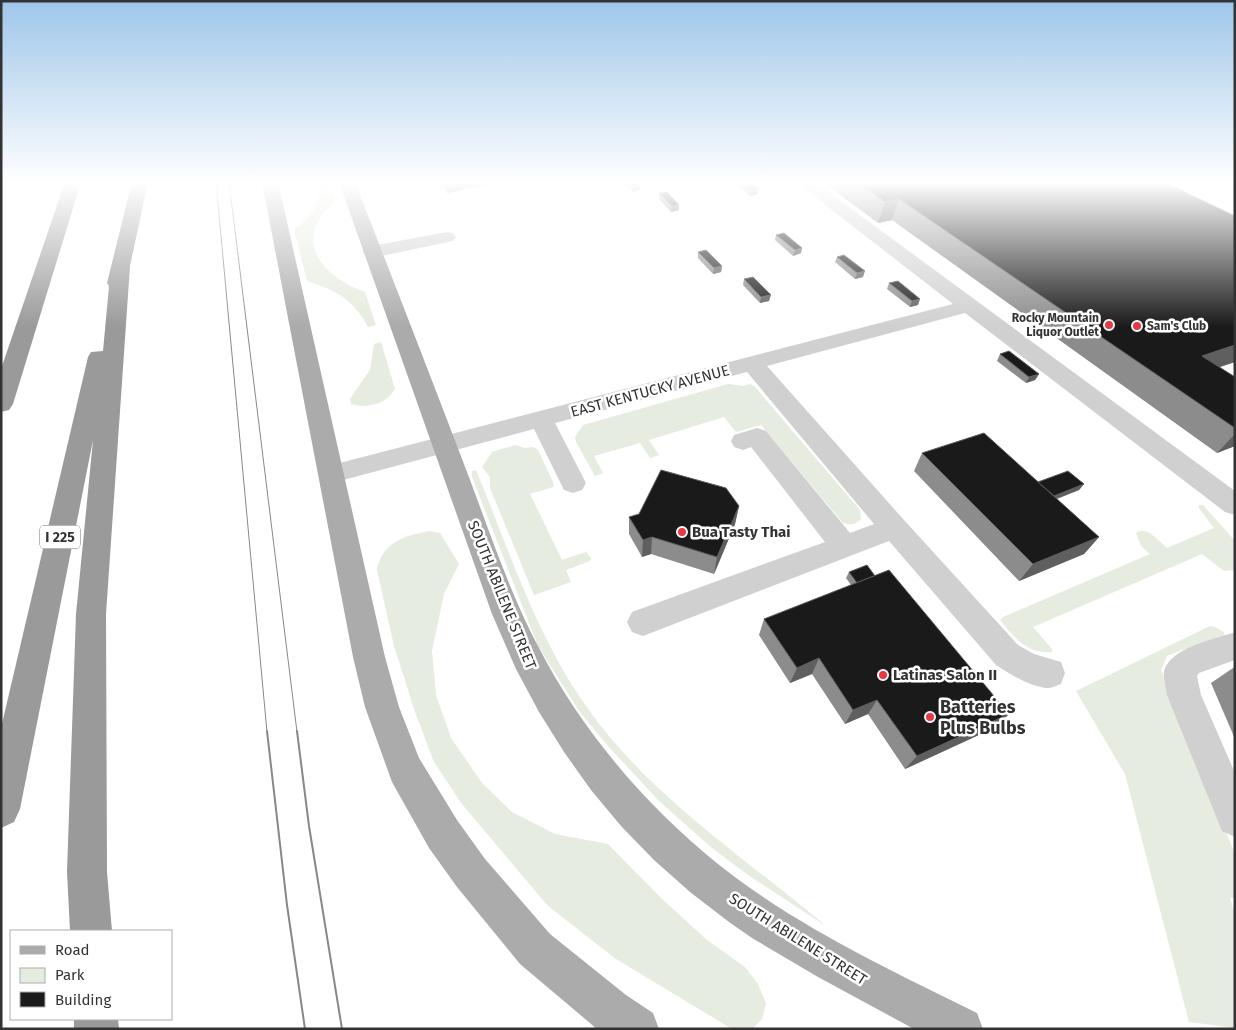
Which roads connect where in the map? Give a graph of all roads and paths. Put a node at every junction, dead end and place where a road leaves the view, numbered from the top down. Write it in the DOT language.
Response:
graph roads {
  1 [pos="58,230"];
  2 [pos="129,230"];
  3 [pos="280,230"];
  4 [pos="364,230"];
  5 [pos="868,230"];
  6 [pos="447,237"];
  7 [pos="372,252"];
  8 [pos="121,265"];
  9 [pos="968,306"];
  10 [pos="15,362"];
  11 [pos="753,364"];
  12 [pos="1,391"];
  13 [pos="1,404"];
  14 [pos="541,419"];
  15 [pos="743,441"];
  16 [pos="443,444"];
  17 [pos="332,474"];
  18 [pos="573,483"];
  19 [pos="1229,493"];
  20 [pos="894,528"];
  21 [pos="845,547"];
  22 [pos="642,622"];
  23 [pos="1235,646"];
  24 [pos="1049,672"];
  25 [pos="1,810"];
  26 [pos="1235,818"];
  27 [pos="91,930"];
  28 [pos="637,1029"];
  29 [pos="960,1029"];
  1 -- 10 [label="highway"];
  2 -- 8 [label="highway, I 225"];
  3 -- 17 [label="main road"];
  4 -- 7 [label="main road, SOUTH ABILENE STREET"];
  5 -- 9 [label="street"];
  6 -- 7 [label="street"];
  7 -- 16 [label="main road, SOUTH ABILENE STREET"];
  8 -- 25 [label="highway, I 225"];
  8 -- 27 [label="highway"];
  9 -- 11 [label="street, EAST KENTUCKY AVENUE"];
  9 -- 19 [label="street"];
  10 -- 12 [label="highway"];
  10 -- 13 [label="highway"];
  11 -- 14 [label="street, EAST KENTUCKY AVENUE"];
  11 -- 20 [label="street"];
  14 -- 16 [label="street, EAST KENTUCKY AVENUE"];
  14 -- 18 [label="street"];
  15 -- 21 [label="street"];
  16 -- 17 [label="street, EAST KENTUCKY AVENUE"];
  16 -- 29 [label="main road, SOUTH ABILENE STREET"];
  17 -- 28 [label="main road"];
  20 -- 21 [label="street"];
  20 -- 24 [label="street"];
  21 -- 22 [label="street"];
  23 -- 26 [label="street"];
}
